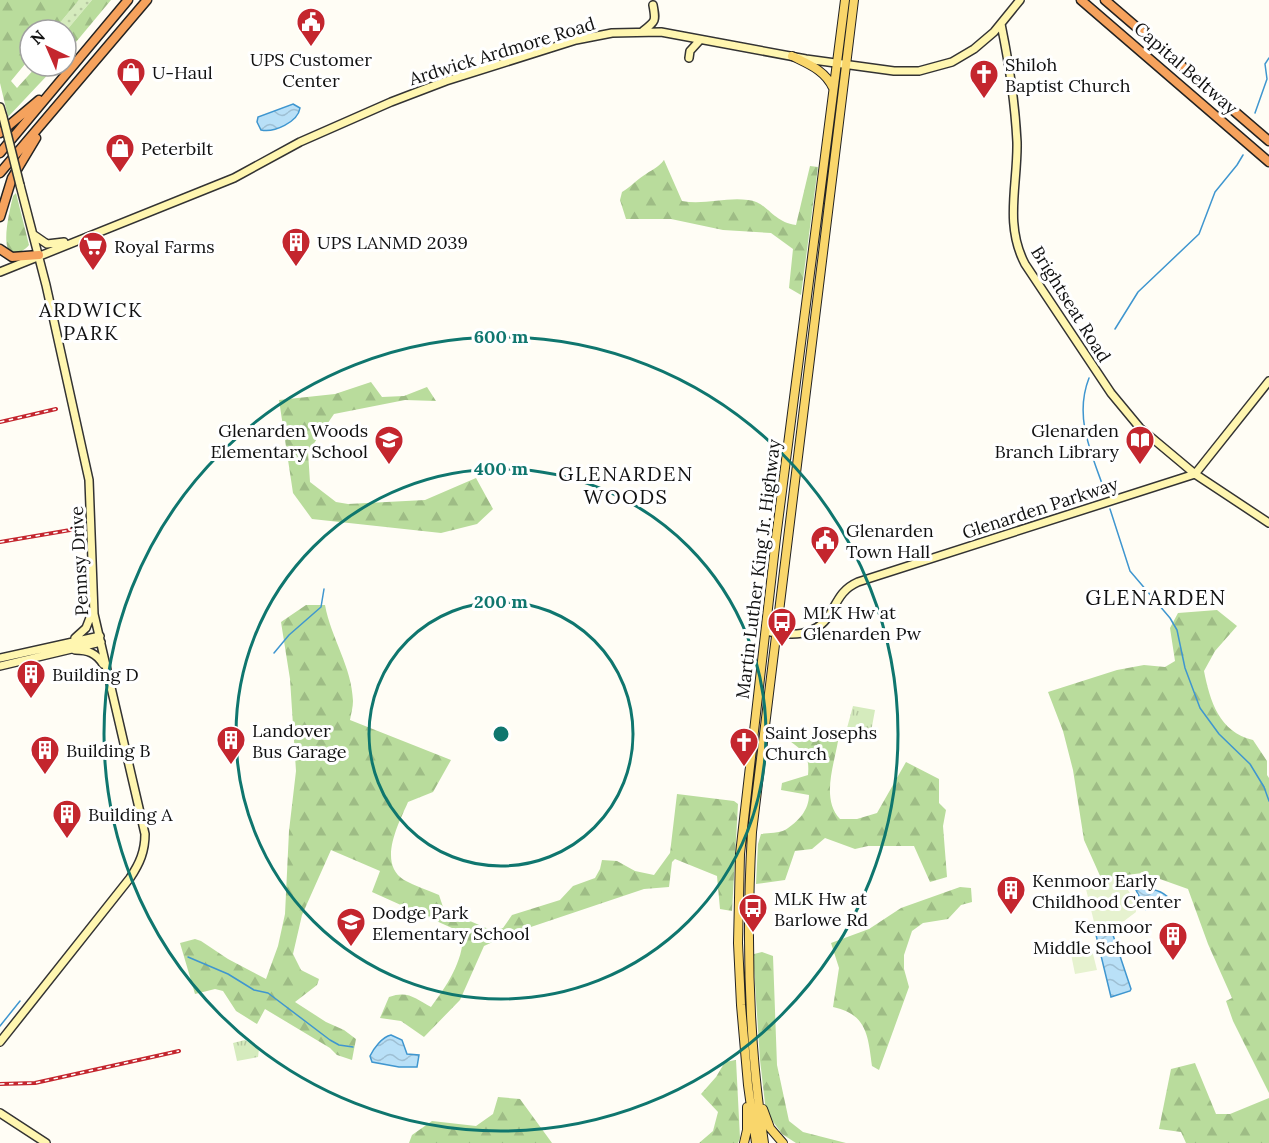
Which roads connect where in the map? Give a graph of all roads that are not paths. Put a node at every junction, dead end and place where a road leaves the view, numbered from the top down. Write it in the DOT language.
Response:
graph roads {
  1 [pos="128,0"];
  2 [pos="147,0"];
  3 [pos="845,0"];
  4 [pos="854,0"];
  5 [pos="1020,0"];
  6 [pos="1081,0"];
  7 [pos="1105,0"];
  8 [pos="654,5"];
  9 [pos="1001,24"];
  10 [pos="643,31"];
  11 [pos="700,39"];
  12 [pos="792,56"];
  13 [pos="689,58"];
  14 [pos="78,60"];
  15 [pos="837,62"];
  16 [pos="846,64"];
  17 [pos="60,78"];
  18 [pos="63,78"];
  19 [pos="833,88"];
  20 [pos="0,107"];
  21 [pos="54,110"];
  22 [pos="0,133"];
  23 [pos="1269,141"];
  24 [pos="0,153"];
  25 [pos="1269,162"];
  26 [pos="0,173"];
  27 [pos="0,217"];
  28 [pos="34,235"];
  29 [pos="81,239"];
  30 [pos="0,249"];
  31 [pos="39,255"];
  32 [pos="0,272"];
  33 [pos="1269,381"];
  34 [pos="1195,474"];
  35 [pos="1269,523"];
  36 [pos="93,608"];
  37 [pos="766,631"];
  38 [pos="776,633"];
  39 [pos="100,639"];
  40 [pos="66,643"];
  41 [pos="56,652"];
  42 [pos="0,658"];
  43 [pos="0,666"];
  44 [pos="106,669"];
  45 [pos="756,791"];
  46 [pos="747,792"];
  47 [pos="0,1042"];
  48 [pos="757,1082"];
  49 [pos="748,1085"];
  50 [pos="0,1113"];
  51 [pos="46,1143"];
  52 [pos="744,1143"];
  53 [pos="756,1143"];
  54 [pos="764,1143"];
  55 [pos="783,1143"];
  1 -- 14 [label="highway"];
  2 -- 21 [label="highway"];
  3 -- 15 [label="main road, Martin Luther King Jr. Highway"];
  4 -- 16 [label="main road, Martin Luther King Jr. Highway"];
  5 -- 9 [label="main road, Ardwick Ardmore Road"];
  6 -- 25 [label="highway, Capital Beltway"];
  7 -- 23 [label="highway, Capital Beltway"];
  8 -- 10 [label="main road"];
  9 -- 16 [label="main road, Ardwick Ardmore Road"];
  9 -- 34 [label="main road, Brightseat Road"];
  10 -- 11 [label="main road, Ardwick Ardmore Road"];
  10 -- 29 [label="main road, Ardwick Ardmore Road"];
  11 -- 12 [label="main road, Ardwick Ardmore Road"];
  11 -- 13 [label="main road"];
  12 -- 15 [label="main road, Ardwick Ardmore Road"];
  12 -- 19 [label="main road"];
  15 -- 16 [label="main road, Ardwick Ardmore Road"];
  15 -- 19 [label="main road, Martin Luther King Jr. Highway"];
  16 -- 38 [label="main road, Martin Luther King Jr. Highway"];
  17 -- 22 [label="highway"];
  18 -- 24 [label="highway"];
  19 -- 37 [label="main road, Martin Luther King Jr. Highway"];
  20 -- 28 [label="main road, Pennsy Drive, bridge"];
  21 -- 26 [label="highway"];
  21 -- 27 [label="highway"];
  28 -- 29 [label="main road"];
  28 -- 31 [label="main road, Pennsy Drive"];
  29 -- 31 [label="main road, Ardwick Ardmore Road"];
  30 -- 31 [label="highway"];
  31 -- 32 [label="main road, Ardwick Ardmore Road"];
  31 -- 36 [label="main road, Pennsy Drive"];
  33 -- 34 [label="main road"];
  34 -- 35 [label="main road, Brightseat Road"];
  34 -- 38 [label="main road, Glenarden Parkway"];
  36 -- 39 [label="main road, Pennsy Drive"];
  36 -- 40 [label="main road"];
  37 -- 38 [label="main road, Glenarden Parkway"];
  37 -- 46 [label="main road, Martin Luther King Jr. Highway"];
  38 -- 45 [label="main road, Martin Luther King Jr. Highway"];
  39 -- 40 [label="main road"];
  39 -- 41 [label="main road"];
  39 -- 44 [label="main road, Pennsy Drive"];
  40 -- 42 [label="main road"];
  41 -- 43 [label="main road"];
  41 -- 44 [label="main road"];
  44 -- 47 [label="main road, Pennsy Drive"];
  45 -- 46 [label="main road"];
  45 -- 48 [label="main road, Martin Luther King Jr. Highway"];
  46 -- 49 [label="main road, Martin Luther King Jr. Highway"];
  48 -- 54 [label="main road, Martin Luther King Jr. Highway"];
  48 -- 55 [label="main road"];
  49 -- 52 [label="main road"];
  49 -- 53 [label="main road, Martin Luther King Jr. Highway"];
  50 -- 51 [label="main road"];
}
